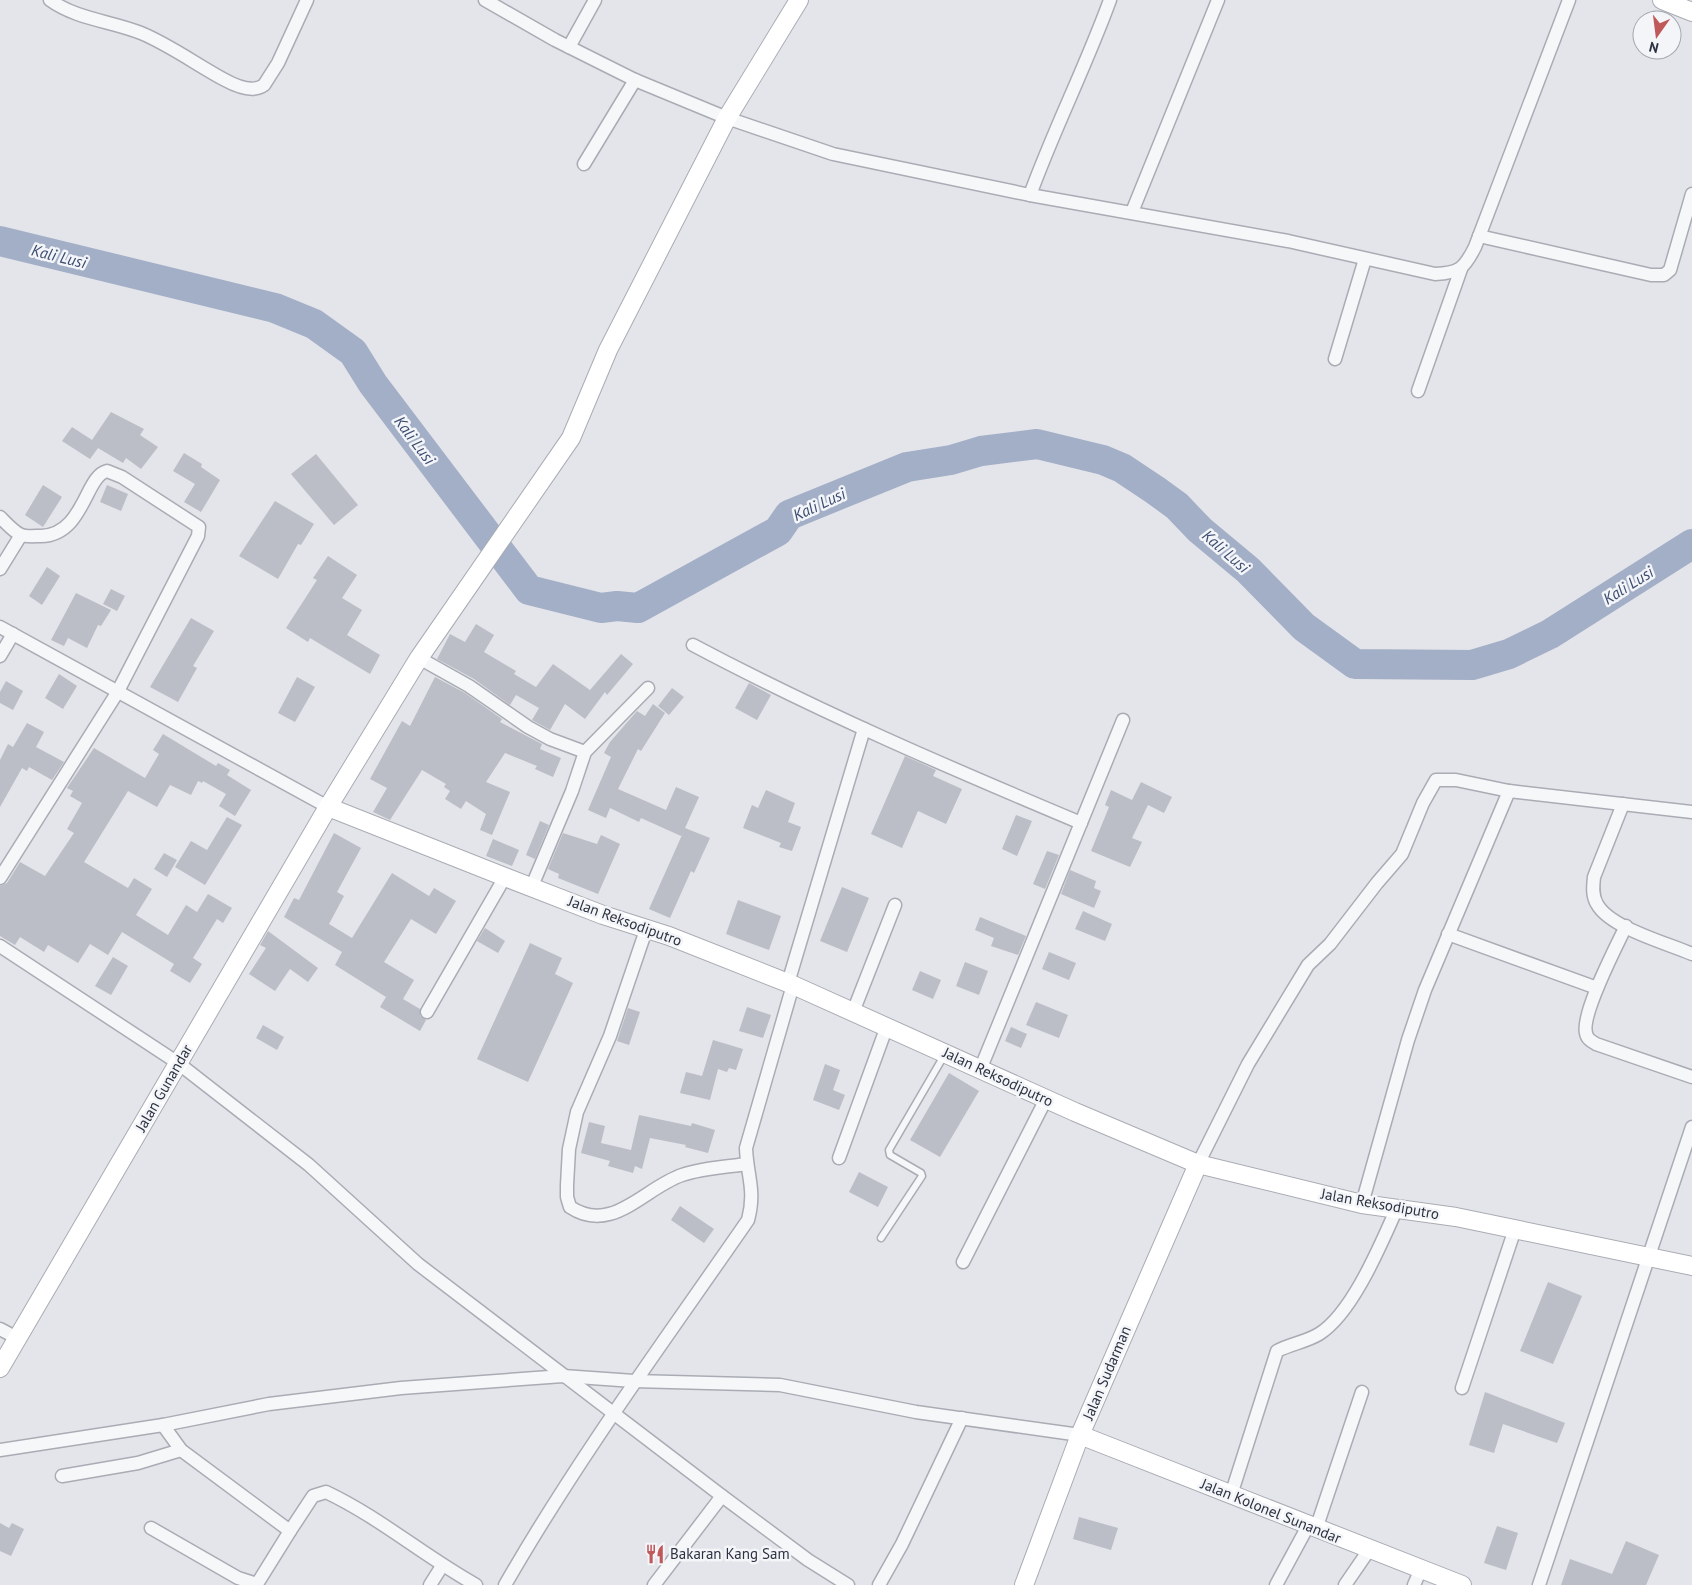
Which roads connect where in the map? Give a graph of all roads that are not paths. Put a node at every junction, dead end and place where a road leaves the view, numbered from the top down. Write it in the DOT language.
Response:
graph roads {
  1 [pos="50,0"];
  2 [pos="307,0"];
  3 [pos="485,0"];
  4 [pos="595,0"];
  5 [pos="799,0"];
  6 [pos="1110,0"];
  7 [pos="1218,0"];
  8 [pos="1569,0"];
  9 [pos="1662,0"];
  10 [pos="1692,12"];
  11 [pos="569,47"];
  12 [pos="634,80"];
  13 [pos="727,118"];
  14 [pos="584,164"];
  15 [pos="1692,194"];
  16 [pos="1030,195"];
  17 [pos="1132,212"];
  18 [pos="1479,236"];
  19 [pos="1366,260"];
  20 [pos="1460,269"];
  21 [pos="1335,359"];
  22 [pos="1418,391"];
  23 [pos="0,517"];
  24 [pos="21,535"];
  25 [pos="0,569"];
  26 [pos="0,627"];
  27 [pos="13,634"];
  28 [pos="693,645"];
  29 [pos="0,656"];
  30 [pos="419,658"];
  31 [pos="648,688"];
  32 [pos="117,693"];
  33 [pos="1123,720"];
  34 [pos="864,729"];
  35 [pos="585,752"];
  36 [pos="1509,792"];
  37 [pos="1623,804"];
  38 [pos="328,807"];
  39 [pos="1692,812"];
  40 [pos="1081,823"];
  41 [pos="505,877"];
  42 [pos="0,878"];
  43 [pos="532,886"];
  44 [pos="894,905"];
  45 [pos="1626,926"];
  46 [pos="646,930"];
  47 [pos="1448,934"];
  48 [pos="0,946"];
  49 [pos="1692,954"];
  50 [pos="790,984"];
  51 [pos="1597,988"];
  52 [pos="427,1012"];
  53 [pos="853,1012"];
  54 [pos="887,1026"];
  55 [pos="946,1053"];
  56 [pos="178,1063"];
  57 [pos="980,1070"];
  58 [pos="1692,1078"];
  59 [pos="1046,1099"];
  60 [pos="1692,1127"];
  61 [pos="839,1158"];
  62 [pos="1195,1162"];
  63 [pos="747,1164"];
  64 [pos="1362,1204"];
  65 [pos="1397,1208"];
  66 [pos="1515,1229"];
  67 [pos="881,1238"];
  68 [pos="1648,1257"];
  69 [pos="964,1262"];
  70 [pos="1692,1266"];
  71 [pos="0,1329"];
  72 [pos="17,1338"];
  73 [pos="0,1368"];
  74 [pos="563,1376"];
  75 [pos="634,1381"];
  76 [pos="1462,1388"];
  77 [pos="1362,1392"];
  78 [pos="613,1414"];
  79 [pos="962,1418"];
  80 [pos="163,1425"];
  81 [pos="1080,1435"];
  82 [pos="0,1450"];
  83 [pos="181,1450"];
  84 [pos="62,1476"];
  85 [pos="722,1496"];
  86 [pos="1231,1496"];
  87 [pos="1312,1527"];
  88 [pos="151,1528"];
  89 [pos="290,1531"];
  90 [pos="1369,1550"];
  91 [pos="442,1566"];
  92 [pos="1418,1577"];
  93 [pos="430,1585"];
  94 [pos="476,1585"];
  95 [pos="505,1585"];
  96 [pos="654,1585"];
  97 [pos="848,1585"];
  98 [pos="879,1585"];
  99 [pos="1024,1585"];
  100 [pos="1276,1585"];
  101 [pos="1345,1585"];
  102 [pos="1462,1585"];
  103 [pos="1539,1585"];
  1 -- 2 [label="street"];
  3 -- 11 [label="street"];
  4 -- 11 [label="street"];
  5 -- 13 [label="main road, Jalan Gunandar"];
  6 -- 16 [label="street"];
  7 -- 17 [label="street"];
  8 -- 18 [label="street"];
  9 -- 10 [label="main road"];
  11 -- 12 [label="street"];
  12 -- 13 [label="street"];
  12 -- 14 [label="street"];
  13 -- 16 [label="street"];
  13 -- 30 [label="main road, Jalan Gunandar"];
  15 -- 18 [label="street"];
  16 -- 17 [label="street"];
  17 -- 19 [label="street"];
  18 -- 20 [label="street"];
  19 -- 20 [label="street"];
  19 -- 21 [label="street"];
  20 -- 22 [label="street"];
  23 -- 24 [label="street"];
  24 -- 25 [label="street"];
  24 -- 32 [label="street"];
  26 -- 27 [label="street"];
  27 -- 29 [label="street"];
  27 -- 32 [label="street"];
  28 -- 34 [label="street"];
  30 -- 35 [label="street"];
  30 -- 38 [label="main road, Jalan Gunandar"];
  31 -- 35 [label="street"];
  32 -- 38 [label="street"];
  32 -- 42 [label="street"];
  33 -- 40 [label="street"];
  34 -- 40 [label="street"];
  34 -- 50 [label="street"];
  35 -- 43 [label="street"];
  36 -- 37 [label="street"];
  36 -- 47 [label="street"];
  36 -- 62 [label="street"];
  37 -- 39 [label="street"];
  37 -- 45 [label="street"];
  38 -- 41 [label="main road, Jalan Reksodiputro"];
  38 -- 56 [label="main road, Jalan Gunandar"];
  40 -- 57 [label="street"];
  41 -- 43 [label="main road, Jalan Reksodiputro"];
  41 -- 52 [label="street"];
  43 -- 46 [label="main road, Jalan Reksodiputro"];
  44 -- 53 [label="street"];
  45 -- 49 [label="street"];
  45 -- 51 [label="street"];
  46 -- 50 [label="main road, Jalan Reksodiputro"];
  46 -- 63 [label="street"];
  47 -- 51 [label="street"];
  47 -- 64 [label="street"];
  48 -- 56 [label="street"];
  50 -- 53 [label="main road, Jalan Reksodiputro"];
  50 -- 63 [label="street"];
  51 -- 58 [label="street"];
  53 -- 54 [label="main road, Jalan Reksodiputro"];
  54 -- 55 [label="main road, Jalan Reksodiputro"];
  54 -- 61 [label="street"];
  55 -- 57 [label="main road, Jalan Reksodiputro"];
  55 -- 67 [label="lane"];
  56 -- 72 [label="main road, Jalan Gunandar"];
  56 -- 74 [label="street"];
  57 -- 59 [label="main road, Jalan Reksodiputro"];
  59 -- 62 [label="main road, Jalan Reksodiputro"];
  59 -- 69 [label="street"];
  60 -- 68 [label="street"];
  62 -- 64 [label="main road, Jalan Reksodiputro"];
  62 -- 81 [label="main road, Jalan Sudarman"];
  63 -- 75 [label="street"];
  64 -- 65 [label="main road, Jalan Reksodiputro"];
  65 -- 66 [label="main road, Jalan Reksodiputro"];
  65 -- 86 [label="street"];
  66 -- 68 [label="main road, Jalan Reksodiputro"];
  66 -- 76 [label="street"];
  68 -- 70 [label="main road, Jalan Reksodiputro"];
  68 -- 103 [label="street"];
  71 -- 72 [label="street"];
  72 -- 73 [label="main road, Jalan Gunandar"];
  74 -- 75 [label="street"];
  74 -- 78 [label="street"];
  74 -- 80 [label="street"];
  75 -- 78 [label="street"];
  75 -- 79 [label="street"];
  77 -- 87 [label="street"];
  78 -- 85 [label="street"];
  78 -- 95 [label="street"];
  79 -- 81 [label="street"];
  79 -- 98 [label="street"];
  80 -- 82 [label="street"];
  80 -- 83 [label="street"];
  81 -- 86 [label="main road, Jalan Kolonel Sunandar"];
  81 -- 99 [label="main road, Jalan Sudarman"];
  83 -- 84 [label="street"];
  83 -- 89 [label="street"];
  85 -- 96 [label="street"];
  85 -- 97 [label="street"];
  86 -- 87 [label="main road, Jalan Kolonel Sunandar"];
  87 -- 90 [label="main road, Jalan Kolonel Sunandar"];
  87 -- 100 [label="street"];
  88 -- 89 [label="street"];
  89 -- 91 [label="street"];
  90 -- 92 [label="main road, Jalan Kolonel Sunandar"];
  90 -- 101 [label="street"];
  91 -- 93 [label="street"];
  91 -- 94 [label="street"];
  92 -- 102 [label="main road, Jalan Kolonel Sunandar"];
}
